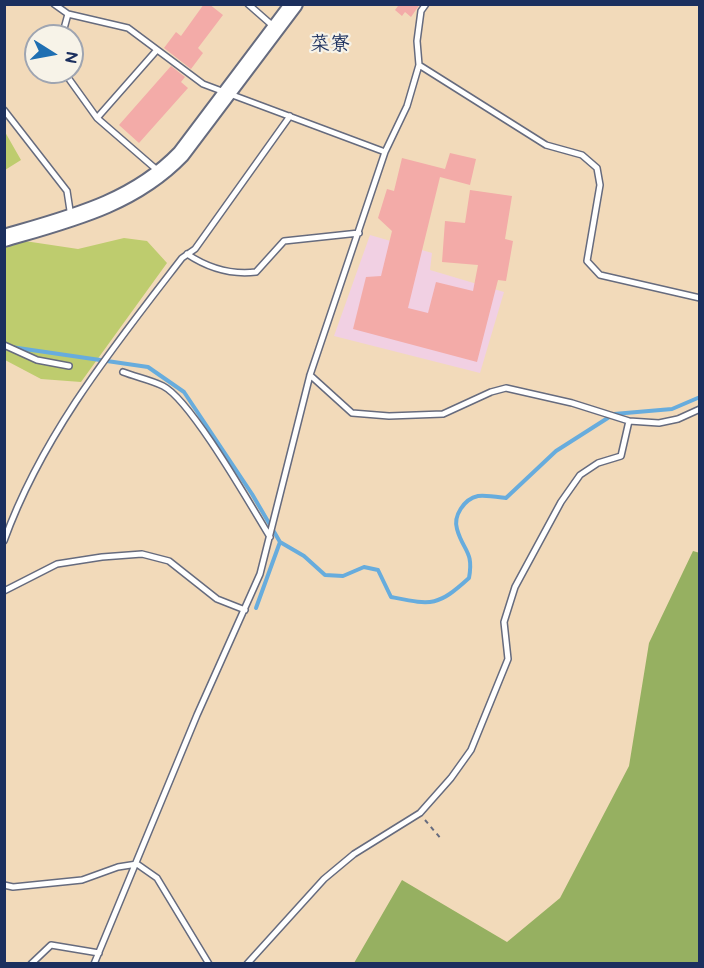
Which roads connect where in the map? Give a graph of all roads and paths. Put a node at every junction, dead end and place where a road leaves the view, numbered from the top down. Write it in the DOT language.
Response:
graph roads {
  1 [pos="54,4"];
  2 [pos="248,4"];
  3 [pos="294,4"];
  4 [pos="426,4"];
  5 [pos="68,14"];
  6 [pos="65,24"];
  7 [pos="276,30"];
  8 [pos="156,51"];
  9 [pos="419,65"];
  10 [pos="73,84"];
  11 [pos="226,93"];
  12 [pos="4,111"];
  13 [pos="290,116"];
  14 [pos="98,118"];
  15 [pos="385,152"];
  16 [pos="162,174"];
  17 [pos="71,219"];
  18 [pos="359,233"];
  19 [pos="4,238"];
  20 [pos="187,254"];
  21 [pos="699,298"];
  22 [pos="4,345"];
  23 [pos="69,366"];
  24 [pos="123,372"];
  25 [pos="310,375"];
  26 [pos="699,409"];
  27 [pos="629,421"];
  28 [pos="270,537"];
  29 [pos="4,541"];
  30 [pos="4,591"];
  31 [pos="245,610"];
  32 [pos="420,813"];
  33 [pos="442,840"];
  34 [pos="137,864"];
  35 [pos="4,885"];
  36 [pos="99,953"];
  37 [pos="31,963"];
  38 [pos="94,963"];
  39 [pos="209,963"];
  40 [pos="247,963"];
  1 -- 5 [label="lane"];
  2 -- 7 [label="lane"];
  3 -- 7 [label="main road"];
  4 -- 9 [label="lane"];
  5 -- 6 [label="lane"];
  5 -- 8 [label="lane"];
  7 -- 11 [label="main road"];
  8 -- 11 [label="lane"];
  8 -- 14 [label="lane"];
  9 -- 15 [label="lane"];
  9 -- 21 [label="lane"];
  10 -- 14 [label="lane"];
  11 -- 13 [label="lane"];
  11 -- 16 [label="main road"];
  12 -- 17 [label="lane"];
  13 -- 15 [label="lane"];
  13 -- 20 [label="lane"];
  14 -- 16 [label="lane"];
  15 -- 18 [label="lane"];
  16 -- 17 [label="main road"];
  17 -- 19 [label="main road"];
  18 -- 20 [label="lane"];
  18 -- 25 [label="lane"];
  20 -- 29 [label="lane"];
  22 -- 23 [label="lane"];
  24 -- 28 [label="lane"];
  25 -- 27 [label="lane"];
  25 -- 28 [label="lane"];
  26 -- 27 [label="lane"];
  27 -- 32 [label="lane"];
  28 -- 31 [label="lane"];
  30 -- 31 [label="lane"];
  31 -- 34 [label="lane"];
  32 -- 33 [label="path"];
  32 -- 40 [label="lane"];
  34 -- 35 [label="lane"];
  34 -- 36 [label="lane"];
  34 -- 39 [label="lane"];
  36 -- 37 [label="lane"];
  36 -- 38 [label="lane"];
}
